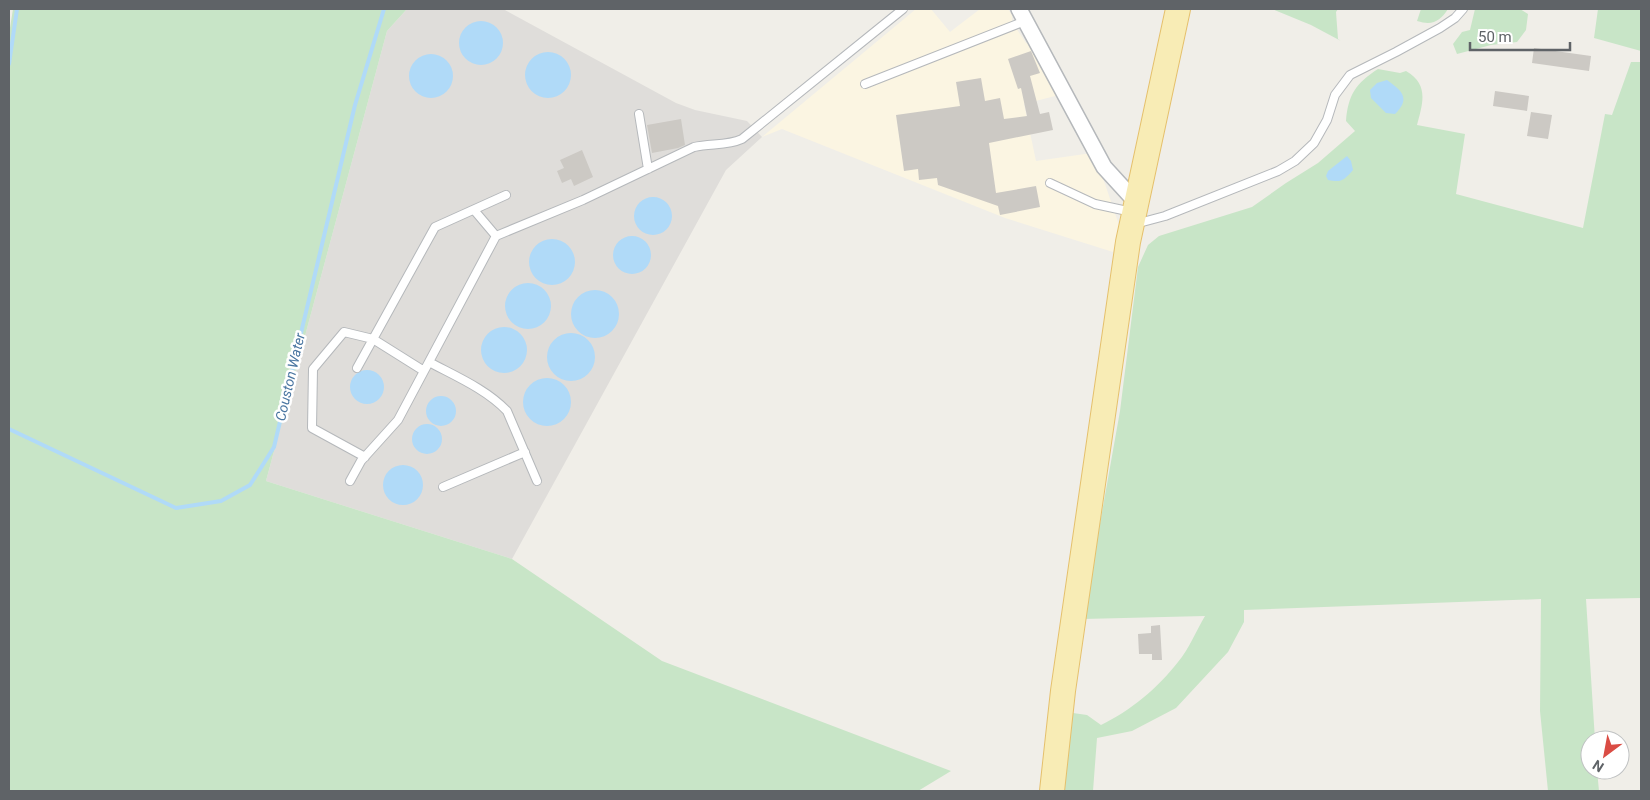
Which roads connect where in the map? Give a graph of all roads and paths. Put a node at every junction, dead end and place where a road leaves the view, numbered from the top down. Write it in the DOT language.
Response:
graph roads {
  1 [pos="903,9"];
  2 [pos="1178,9"];
  3 [pos="1463,9"];
  4 [pos="1022,15"];
  5 [pos="865,84"];
  6 [pos="639,114"];
  7 [pos="648,169"];
  8 [pos="1050,183"];
  9 [pos="506,194"];
  10 [pos="474,210"];
  11 [pos="1133,213"];
  12 [pos="496,236"];
  13 [pos="373,339"];
  14 [pos="429,362"];
  15 [pos="357,368"];
  16 [pos="424,371"];
  17 [pos="525,452"];
  18 [pos="365,457"];
  19 [pos="350,481"];
  20 [pos="537,481"];
  21 [pos="443,487"];
  22 [pos="1052,791"];
  1 -- 7 [label="lane"];
  2 -- 11 [label="main road"];
  3 -- 11 [label="lane"];
  4 -- 5 [label="lane"];
  4 -- 11 [label="street"];
  6 -- 7 [label="lane"];
  7 -- 12 [label="lane"];
  8 -- 11 [label="lane"];
  9 -- 10 [label="lane"];
  10 -- 12 [label="lane"];
  10 -- 13 [label="lane"];
  11 -- 22 [label="main road"];
  12 -- 14 [label="lane"];
  13 -- 15 [label="lane"];
  13 -- 16 [label="lane"];
  13 -- 18 [label="lane"];
  14 -- 16 [label="lane"];
  14 -- 17 [label="lane"];
  16 -- 18 [label="lane"];
  17 -- 20 [label="lane"];
  17 -- 21 [label="lane"];
  18 -- 19 [label="lane"];
}
